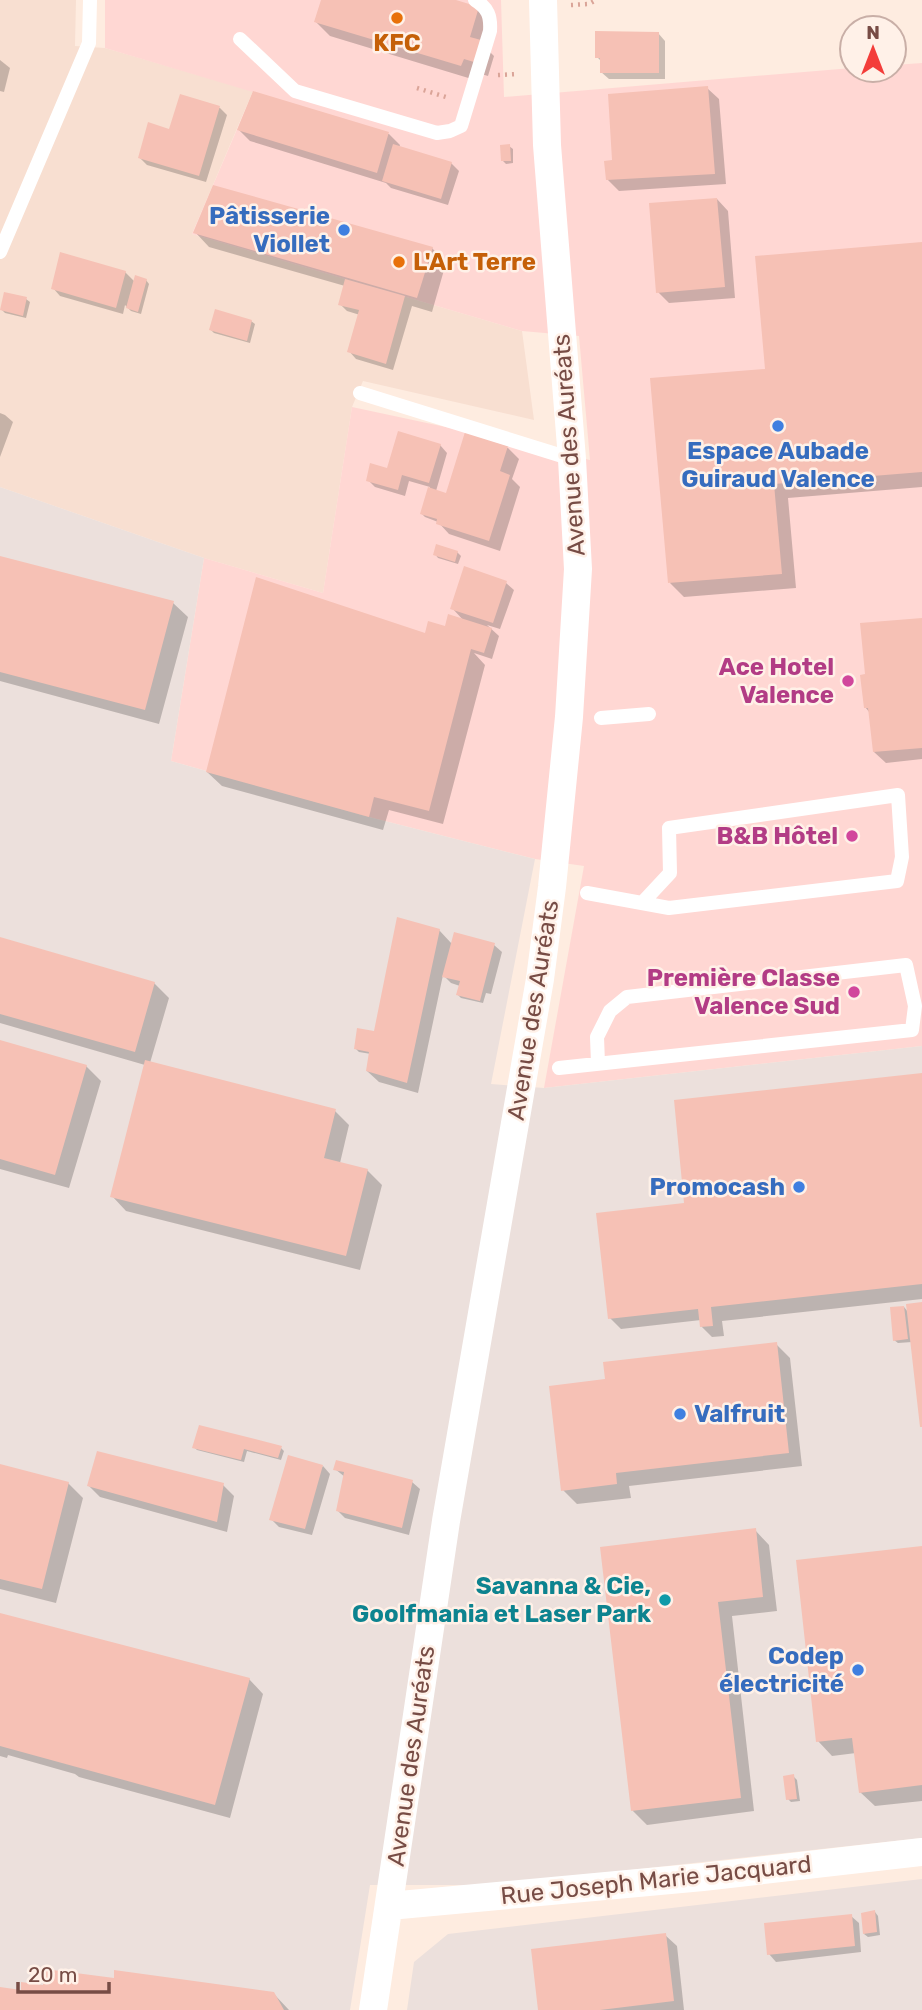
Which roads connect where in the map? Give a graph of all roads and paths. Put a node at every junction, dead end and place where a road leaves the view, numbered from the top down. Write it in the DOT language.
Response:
graph roads {
  1 [pos="90,0"];
  2 [pos="475,0"];
  3 [pos="542,0"];
  4 [pos="240,39"];
  5 [pos="518,62"];
  6 [pos="519,74"];
  7 [pos="443,87"];
  8 [pos="416,88"];
  9 [pos="441,95"];
  10 [pos="450,98"];
  11 [pos="0,252"];
  12 [pos="360,393"];
  13 [pos="572,459"];
  14 [pos="649,714"];
  15 [pos="601,718"];
  16 [pos="587,893"];
  17 [pos="643,902"];
  18 [pos="598,1063"];
  19 [pos="559,1068"];
  20 [pos="922,1852"];
  21 [pos="389,1906"];
  22 [pos="373,2010"];
  1 -- 11 [label="lane"];
  2 -- 4 [label="lane"];
  3 -- 13 [label="street, Avenue des Auréats"];
  5 -- 6 [label="path"];
  7 -- 9 [label="path"];
  8 -- 9 [label="path"];
  9 -- 10 [label="path"];
  12 -- 13 [label="lane"];
  13 -- 21 [label="street, Avenue des Auréats"];
  14 -- 15 [label="lane"];
  16 -- 17 [label="lane"];
  17 -- 17 [label="lane"];
  18 -- 18 [label="lane"];
  18 -- 19 [label="lane"];
  20 -- 21 [label="street, Rue Joseph Marie Jacquard"];
  21 -- 22 [label="street, Avenue des Auréats"];
}
